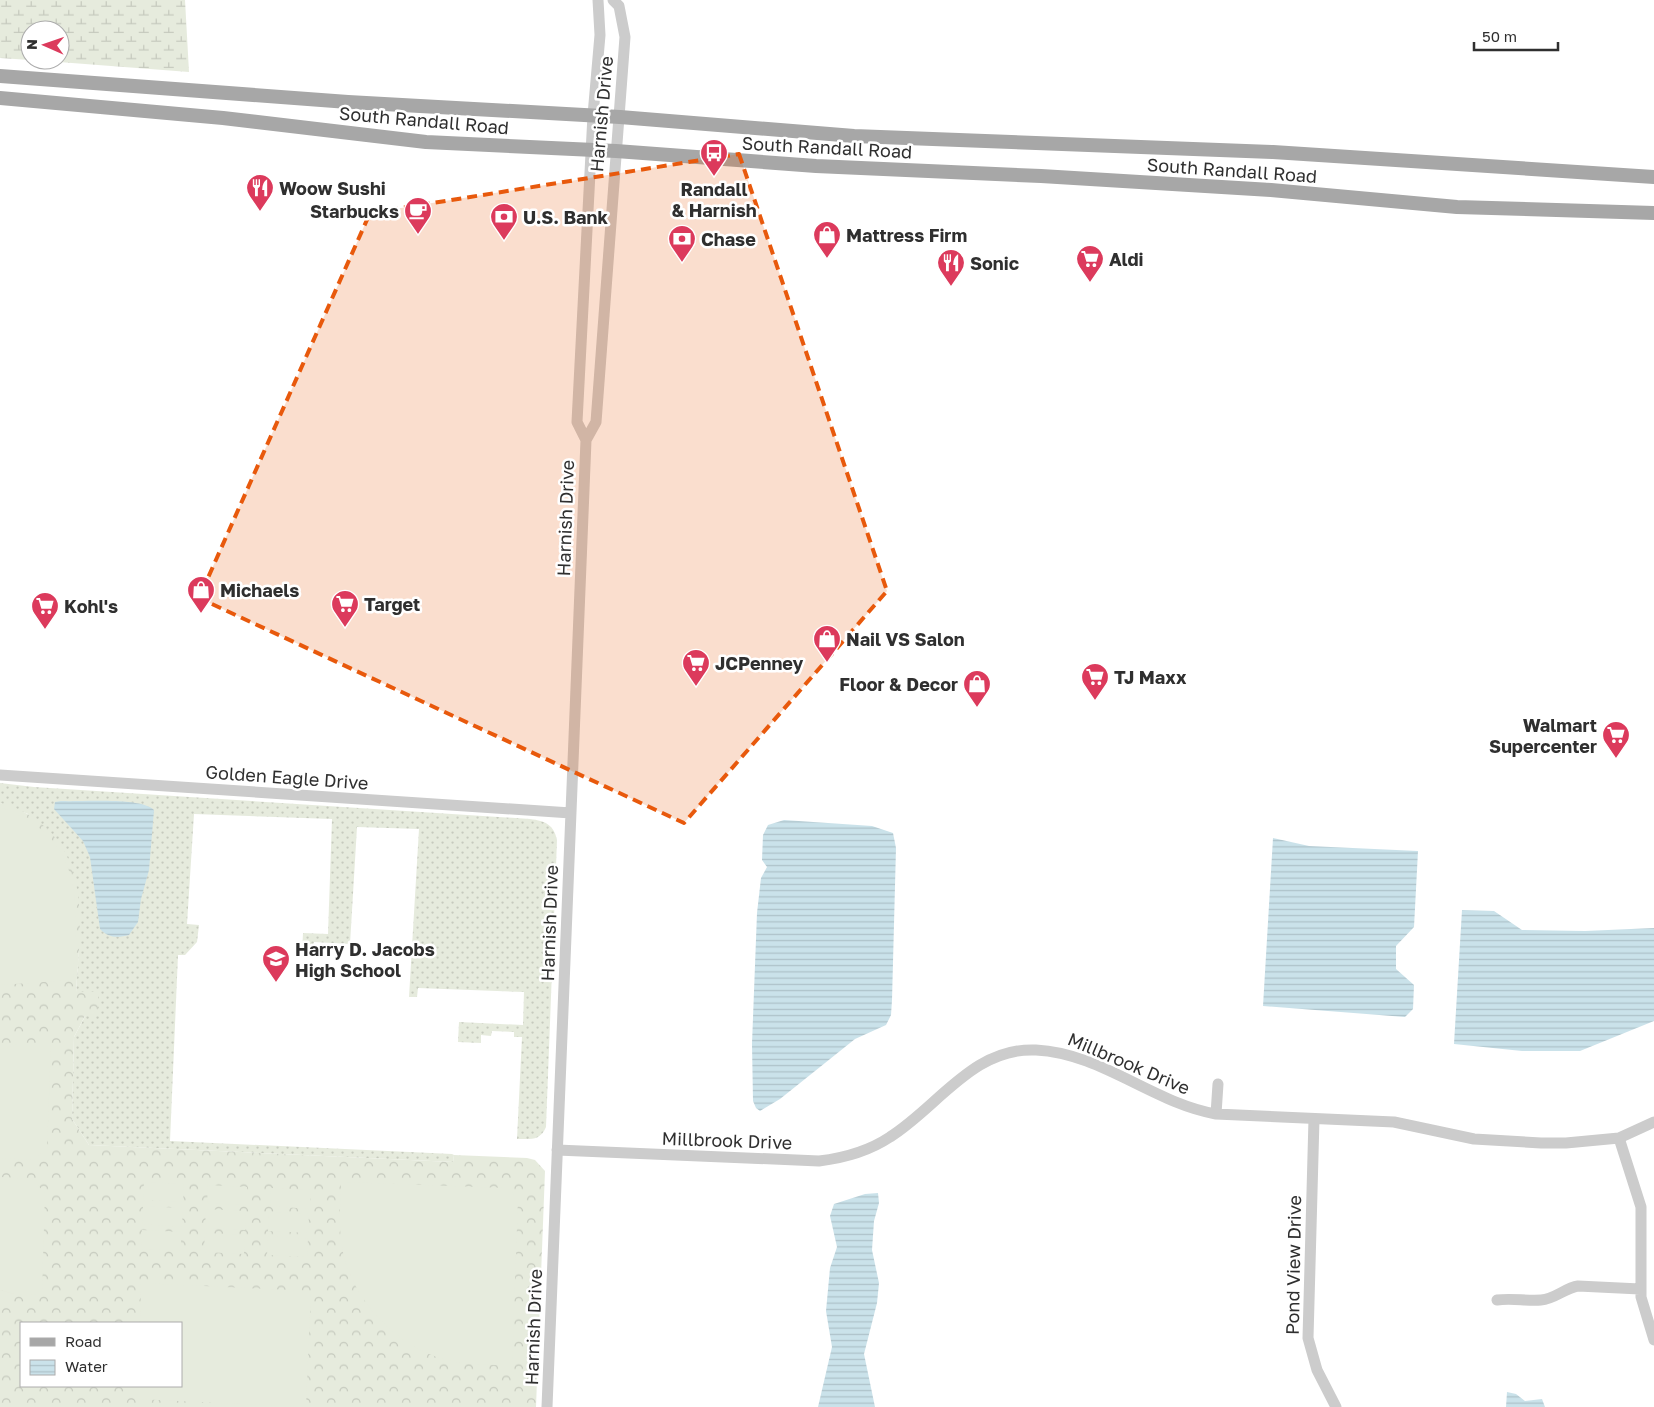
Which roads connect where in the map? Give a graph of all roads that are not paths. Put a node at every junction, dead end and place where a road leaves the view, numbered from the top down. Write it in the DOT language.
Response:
graph roads {
  1 [pos="598,0"];
  2 [pos="613,0"];
  3 [pos="0,76"];
  4 [pos="0,98"];
  5 [pos="593,115"];
  6 [pos="620,117"];
  7 [pos="591,150"];
  8 [pos="616,151"];
  9 [pos="1654,177"];
  10 [pos="1654,213"];
  11 [pos="586,440"];
  12 [pos="0,775"];
  13 [pos="571,813"];
  14 [pos="1218,1084"];
  15 [pos="1216,1114"];
  16 [pos="1314,1119"];
  17 [pos="1654,1122"];
  18 [pos="1619,1138"];
  19 [pos="557,1150"];
  20 [pos="1640,1289"];
  21 [pos="1496,1300"];
  22 [pos="1654,1340"];
  23 [pos="547,1407"];
  24 [pos="1336,1407"];
  1 -- 5 [label="street, Harnish Drive"];
  2 -- 6 [label="street, Harnish Drive"];
  3 -- 5 [label="main road, South Randall Road"];
  4 -- 7 [label="main road, South Randall Road"];
  5 -- 6 [label="main road, South Randall Road"];
  5 -- 7 [label="street, Harnish Drive"];
  6 -- 8 [label="street, Harnish Drive"];
  6 -- 9 [label="main road, South Randall Road"];
  7 -- 8 [label="main road, South Randall Road"];
  7 -- 11 [label="street, Harnish Drive"];
  8 -- 10 [label="main road, South Randall Road"];
  8 -- 11 [label="street, Harnish Drive"];
  11 -- 13 [label="street, Harnish Drive"];
  12 -- 13 [label="street, Golden Eagle Drive"];
  13 -- 19 [label="street, Harnish Drive"];
  14 -- 15 [label="street"];
  15 -- 16 [label="street, Millbrook Drive"];
  15 -- 19 [label="street, Millbrook Drive"];
  16 -- 18 [label="street, Millbrook Drive"];
  16 -- 24 [label="street, Pond View Drive"];
  17 -- 18 [label="street, Millbrook Drive"];
  18 -- 20 [label="street"];
  19 -- 23 [label="street, Harnish Drive"];
  20 -- 21 [label="street"];
  20 -- 22 [label="street"];
}
